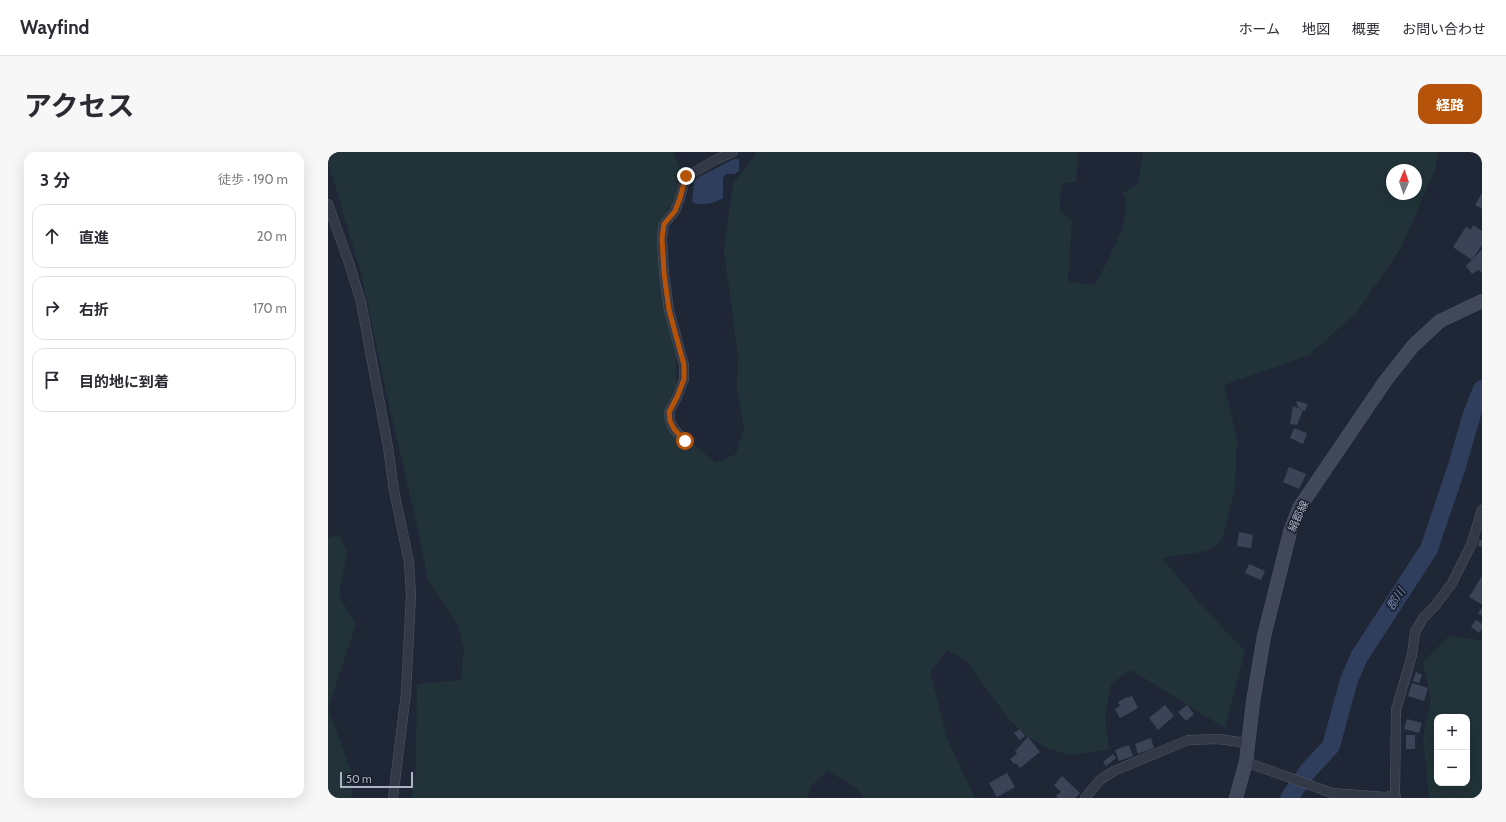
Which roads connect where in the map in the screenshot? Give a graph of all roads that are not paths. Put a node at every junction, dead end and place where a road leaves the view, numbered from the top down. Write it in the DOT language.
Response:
graph roads {
  1 [pos="733,152"];
  2 [pos="328,204"];
  3 [pos="1482,301"];
  4 [pos="685,441"];
  5 [pos="1482,510"];
  6 [pos="1247,743"];
  7 [pos="1246,762"];
  8 [pos="1396,796"];
  9 [pos="393,798"];
  10 [pos="1085,798"];
  11 [pos="1236,798"];
  1 -- 4 [label="street"];
  2 -- 9 [label="street"];
  3 -- 6 [label="main road, 絹郡線"];
  5 -- 8 [label="street"];
  6 -- 7 [label="main road, 絹郡線"];
  6 -- 10 [label="street"];
  7 -- 8 [label="street"];
  7 -- 11 [label="main road, 絹郡線"];
}
